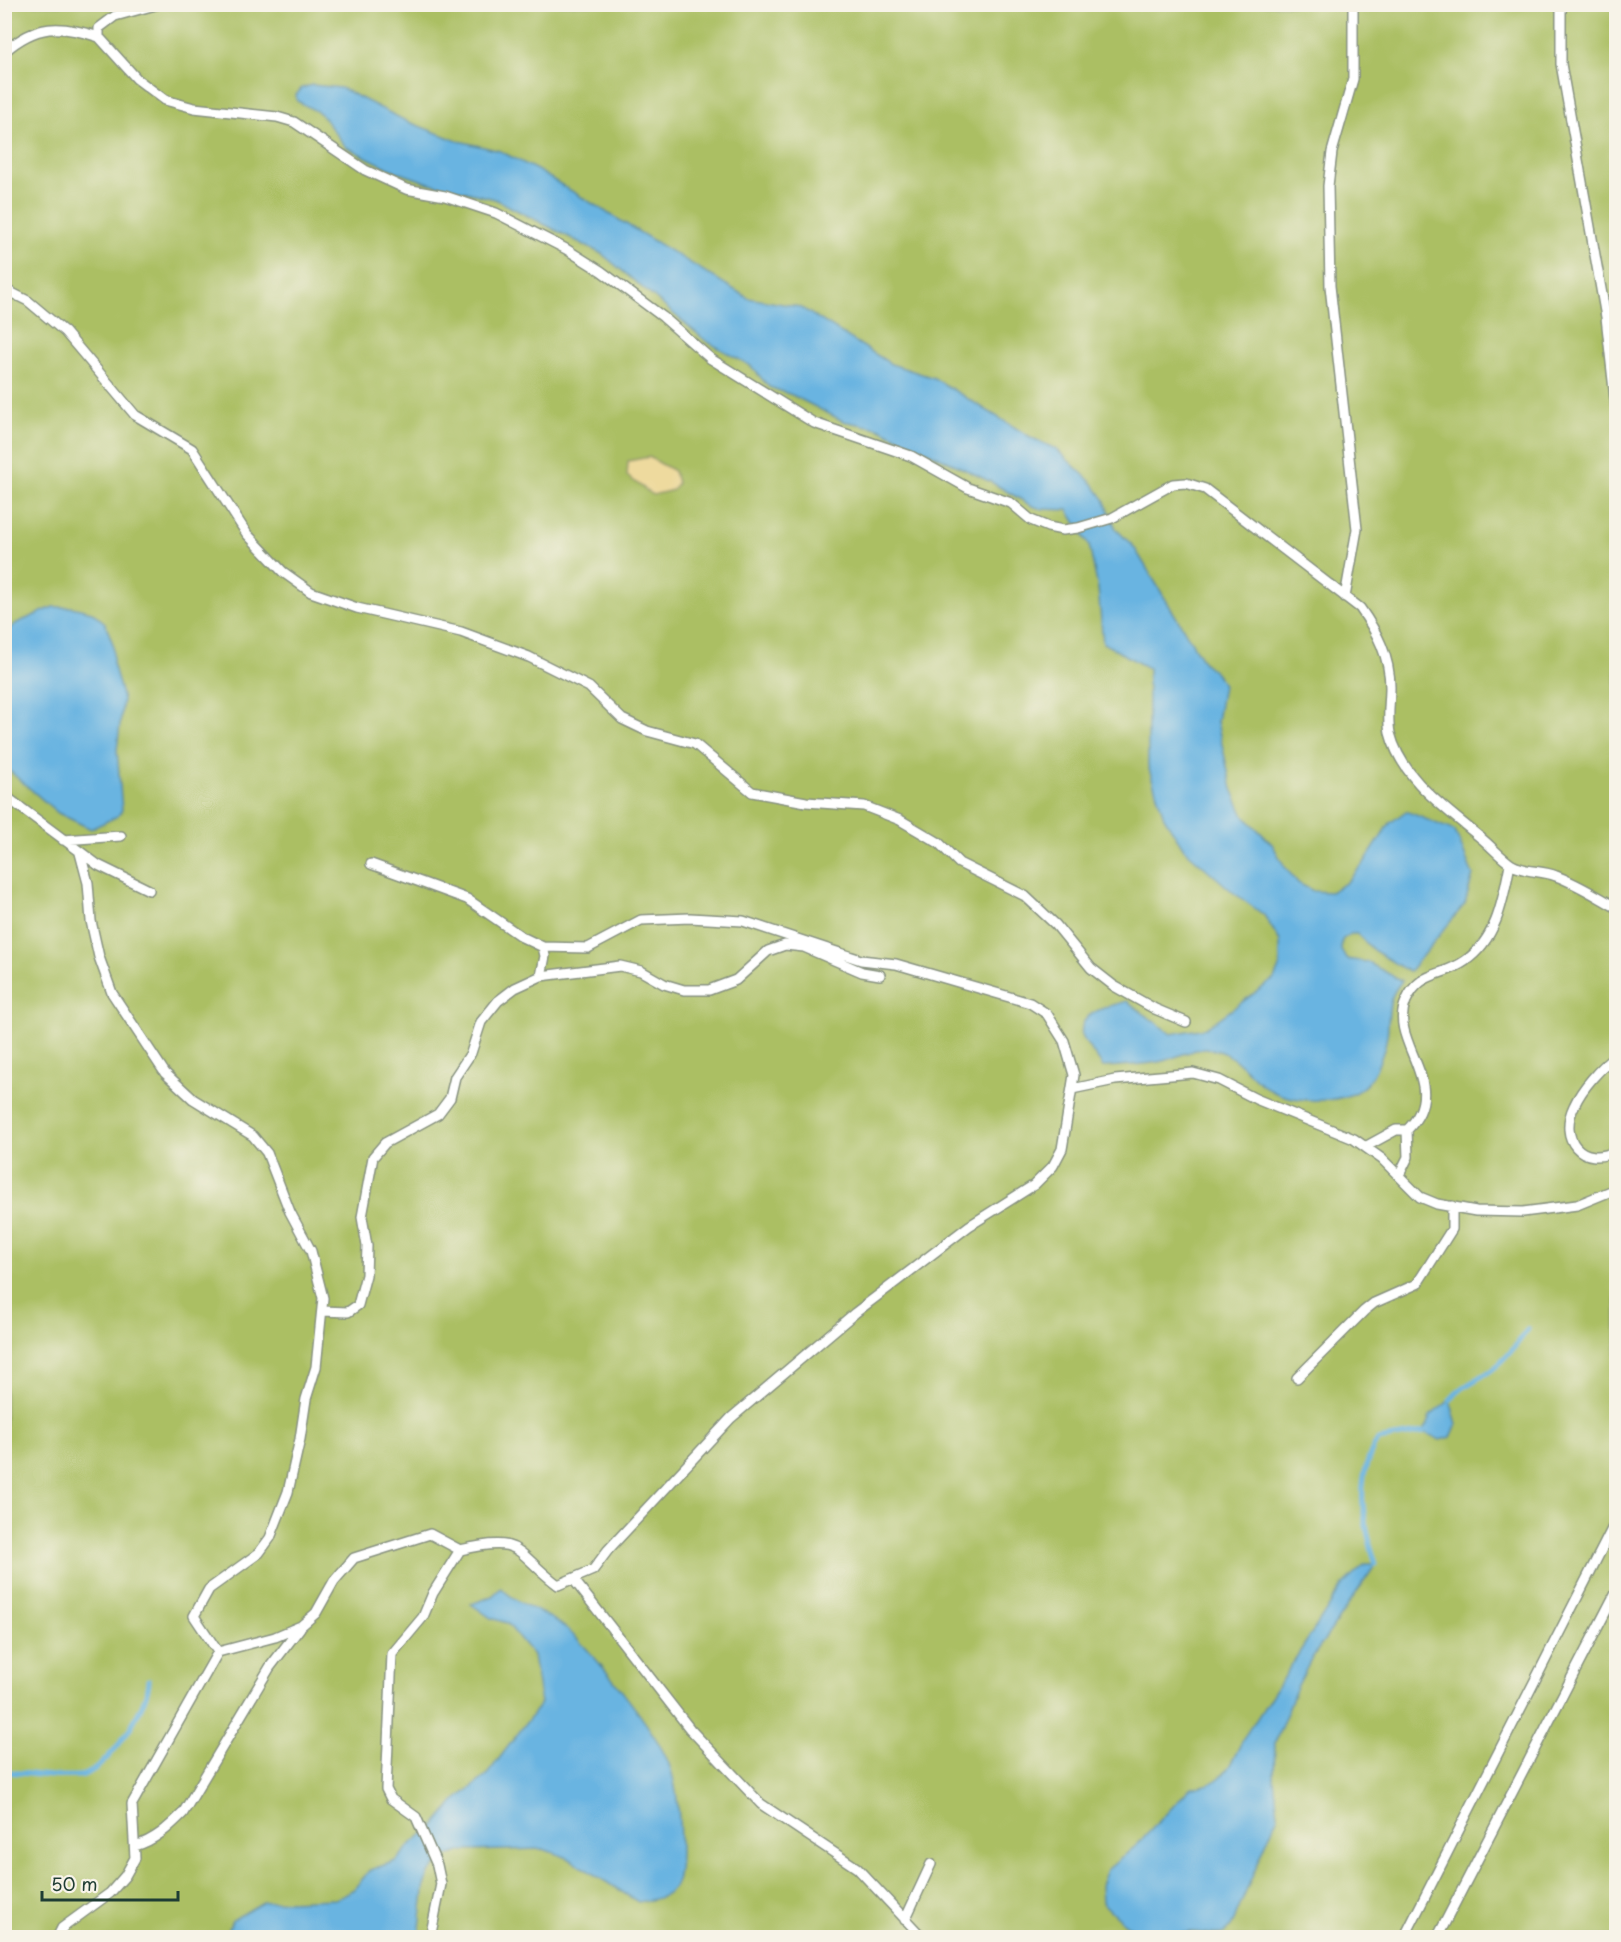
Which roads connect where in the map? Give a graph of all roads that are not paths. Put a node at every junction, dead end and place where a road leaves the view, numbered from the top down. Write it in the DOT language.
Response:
graph roads {
  1 [pos="159,4"];
  2 [pos="1353,4"];
  3 [pos="1561,4"];
  4 [pos="99,37"];
  5 [pos="4,52"];
  6 [pos="4,289"];
  7 [pos="1617,408"];
  8 [pos="1345,597"];
  9 [pos="4,795"];
  10 [pos="121,836"];
  11 [pos="63,840"];
  12 [pos="80,853"];
  13 [pos="371,864"];
  14 [pos="1510,864"];
  15 [pos="149,890"];
  16 [pos="1617,907"];
  17 [pos="543,947"];
  18 [pos="880,975"];
  19 [pos="540,976"];
  20 [pos="1186,1022"];
  21 [pos="1617,1056"];
  22 [pos="1072,1089"];
  23 [pos="1407,1130"];
  24 [pos="1365,1147"];
  25 [pos="1617,1151"];
  26 [pos="1399,1175"];
  27 [pos="1617,1189"];
  28 [pos="1452,1206"];
  29 [pos="322,1311"];
  30 [pos="1297,1378"];
  31 [pos="1617,1521"];
  32 [pos="460,1550"];
  33 [pos="574,1580"];
  34 [pos="1617,1592"];
  35 [pos="302,1626"];
  36 [pos="218,1652"];
  37 [pos="135,1846"];
  38 [pos="931,1864"];
  39 [pos="905,1920"];
  40 [pos="57,1938"];
  41 [pos="430,1938"];
  42 [pos="923,1938"];
  43 [pos="1404,1938"];
  44 [pos="1437,1938"];
  1 -- 4 [label="lane"];
  2 -- 8 [label="lane"];
  3 -- 7 [label="lane"];
  4 -- 5 [label="lane"];
  4 -- 8 [label="lane"];
  6 -- 20 [label="lane"];
  8 -- 14 [label="lane"];
  9 -- 11 [label="lane"];
  10 -- 11 [label="lane"];
  11 -- 12 [label="lane"];
  12 -- 15 [label="lane"];
  12 -- 29 [label="lane"];
  13 -- 17 [label="lane"];
  14 -- 16 [label="lane"];
  14 -- 23 [label="lane"];
  17 -- 19 [label="lane"];
  17 -- 22 [label="lane"];
  18 -- 19 [label="lane"];
  19 -- 29 [label="lane"];
  21 -- 25 [label="lane"];
  22 -- 24 [label="lane"];
  22 -- 33 [label="lane"];
  23 -- 24 [label="lane"];
  23 -- 26 [label="lane"];
  24 -- 26 [label="lane"];
  26 -- 28 [label="lane"];
  27 -- 28 [label="lane"];
  28 -- 30 [label="lane"];
  29 -- 36 [label="lane"];
  31 -- 43 [label="lane"];
  32 -- 33 [label="lane"];
  32 -- 35 [label="lane"];
  32 -- 41 [label="lane"];
  33 -- 39 [label="lane"];
  34 -- 44 [label="lane"];
  35 -- 36 [label="lane"];
  35 -- 37 [label="lane"];
  36 -- 37 [label="lane"];
  37 -- 40 [label="lane"];
  38 -- 39 [label="lane"];
  39 -- 42 [label="lane"];
}
